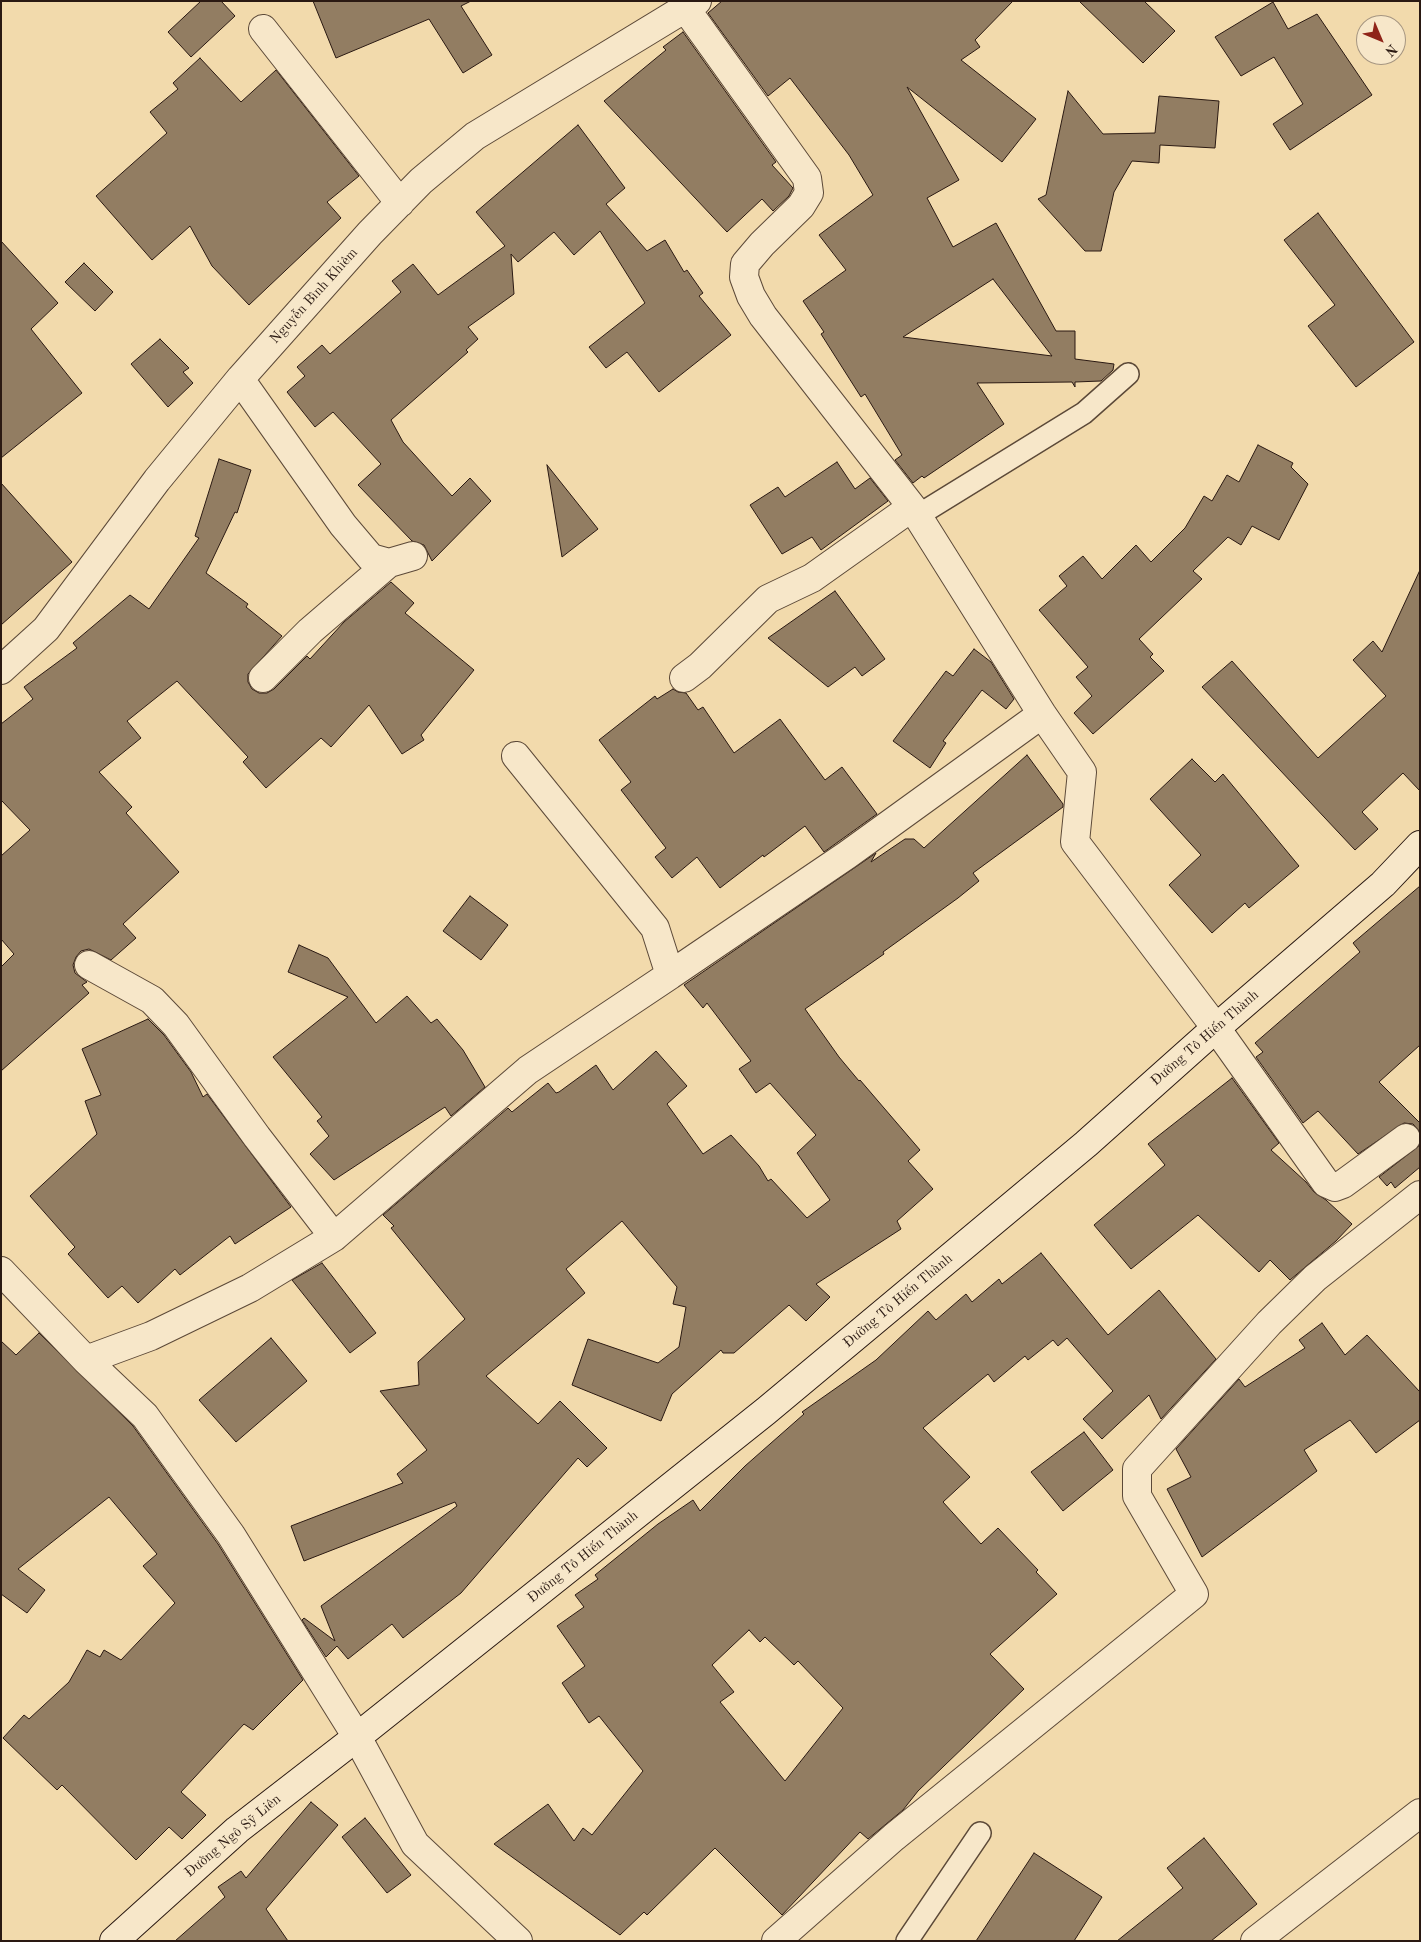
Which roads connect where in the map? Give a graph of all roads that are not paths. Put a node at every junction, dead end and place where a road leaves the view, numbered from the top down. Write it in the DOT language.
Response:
graph roads {
  1 [pos="692,5"];
  2 [pos="263,29"];
  3 [pos="400,202"];
  4 [pos="1128,374"];
  5 [pos="240,379"];
  6 [pos="915,512"];
  7 [pos="1,670"];
  8 [pos="264,678"];
  9 [pos="684,678"];
  10 [pos="1042,714"];
  11 [pos="516,756"];
  12 [pos="1420,845"];
  13 [pos="89,966"];
  14 [pos="670,975"];
  15 [pos="1216,1028"];
  16 [pos="1406,1138"];
  17 [pos="1420,1195"];
  18 [pos="334,1237"];
  19 [pos="1,1271"];
  20 [pos="86,1360"];
  21 [pos="357,1737"];
  22 [pos="1420,1813"];
  23 [pos="980,1833"];
  24 [pos="114,1941"];
  25 [pos="518,1941"];
  26 [pos="776,1941"];
  27 [pos="907,1941"];
  28 [pos="1255,1941"];
  1 -- 3 [label="street, Nguyễn Bình Khiêm"];
  1 -- 6 [label="street"];
  2 -- 3 [label="street"];
  3 -- 5 [label="street, Nguyễn Bình Khiêm"];
  4 -- 6 [label="lane"];
  5 -- 7 [label="street, Nguyễn Bình Khiêm"];
  5 -- 8 [label="street"];
  6 -- 9 [label="street"];
  6 -- 10 [label="street"];
  10 -- 14 [label="street"];
  10 -- 15 [label="street"];
  11 -- 14 [label="street"];
  12 -- 15 [label="street, Đường Tô Hiến Thành"];
  13 -- 18 [label="street"];
  14 -- 18 [label="street"];
  15 -- 16 [label="street"];
  15 -- 21 [label="street, Đường Tô Hiến Thành"];
  17 -- 26 [label="street"];
  18 -- 20 [label="street"];
  19 -- 20 [label="street"];
  20 -- 21 [label="street"];
  21 -- 24 [label="street, Đường Ngô Sỹ Liên"];
  21 -- 25 [label="street"];
  22 -- 28 [label="street"];
  23 -- 27 [label="lane"];
}
